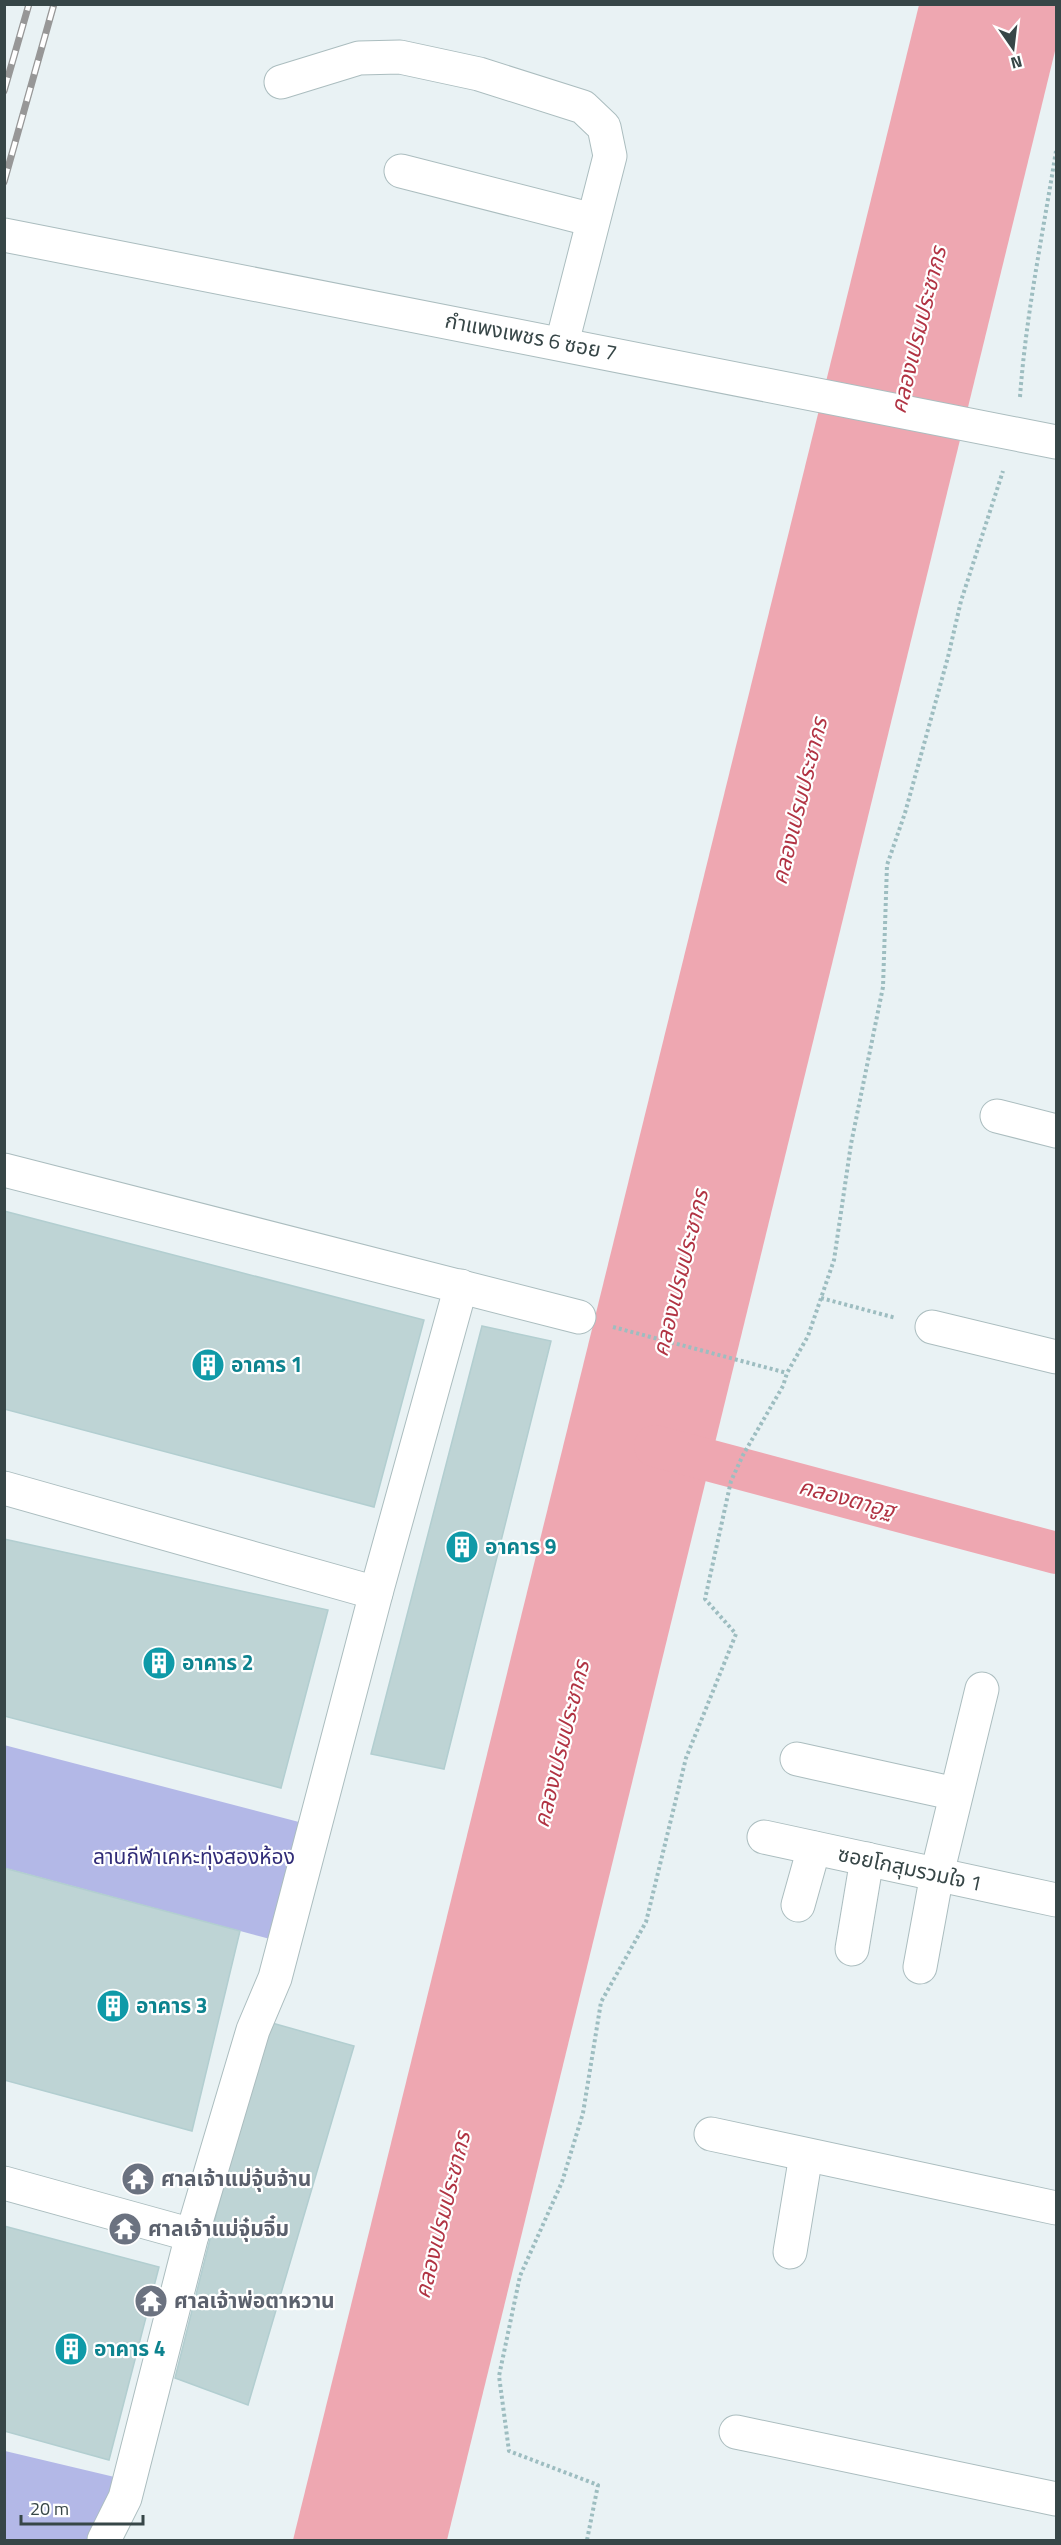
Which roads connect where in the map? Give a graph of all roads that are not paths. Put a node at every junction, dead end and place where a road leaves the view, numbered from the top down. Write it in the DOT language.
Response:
graph roads {
  1 [pos="281,82"];
  2 [pos="401,171"];
  3 [pos="592,220"];
  4 [pos="4,235"];
  5 [pos="562,343"];
  6 [pos="1056,442"];
  7 [pos="997,1116"];
  8 [pos="1056,1131"];
  9 [pos="4,1170"];
  10 [pos="461,1286"];
  11 [pos="579,1317"];
  12 [pos="932,1327"];
  13 [pos="1056,1357"];
  14 [pos="4,1488"];
  15 [pos="376,1593"];
  16 [pos="982,1689"];
  17 [pos="797,1759"];
  18 [pos="957,1794"];
  19 [pos="764,1836"];
  20 [pos="814,1848"];
  21 [pos="867,1859"];
  22 [pos="937,1874"];
  23 [pos="1056,1900"];
  24 [pos="798,1905"];
  25 [pos="852,1949"];
  26 [pos="920,1967"];
  27 [pos="711,2134"];
  28 [pos="806,2155"];
  29 [pos="4,2183"];
  30 [pos="1056,2208"];
  31 [pos="192,2235"];
  32 [pos="790,2252"];
  33 [pos="736,2432"];
  34 [pos="1056,2499"];
  35 [pos="104,2541"];
  1 -- 3 [label="street"];
  2 -- 3 [label="street"];
  3 -- 5 [label="street"];
  4 -- 5 [label="street, กำแพงเพชร 6 ซอย 7"];
  5 -- 6 [label="street, กำแพงเพชร 6 ซอย 7"];
  7 -- 8 [label="street"];
  9 -- 10 [label="street"];
  10 -- 11 [label="street"];
  10 -- 15 [label="street"];
  12 -- 13 [label="street"];
  14 -- 15 [label="street"];
  15 -- 31 [label="street"];
  16 -- 18 [label="street"];
  17 -- 18 [label="street"];
  18 -- 22 [label="street"];
  19 -- 20 [label="street, ซอยโกสุมรวมใจ 1"];
  20 -- 21 [label="street, ซอยโกสุมรวมใจ 1"];
  20 -- 24 [label="street"];
  21 -- 22 [label="street, ซอยโกสุมรวมใจ 1"];
  21 -- 25 [label="street"];
  22 -- 23 [label="street, ซอยโกสุมรวมใจ 1"];
  22 -- 26 [label="street"];
  27 -- 28 [label="street"];
  28 -- 30 [label="street"];
  28 -- 32 [label="street"];
  29 -- 31 [label="street"];
  31 -- 35 [label="street"];
  33 -- 34 [label="street"];
}
